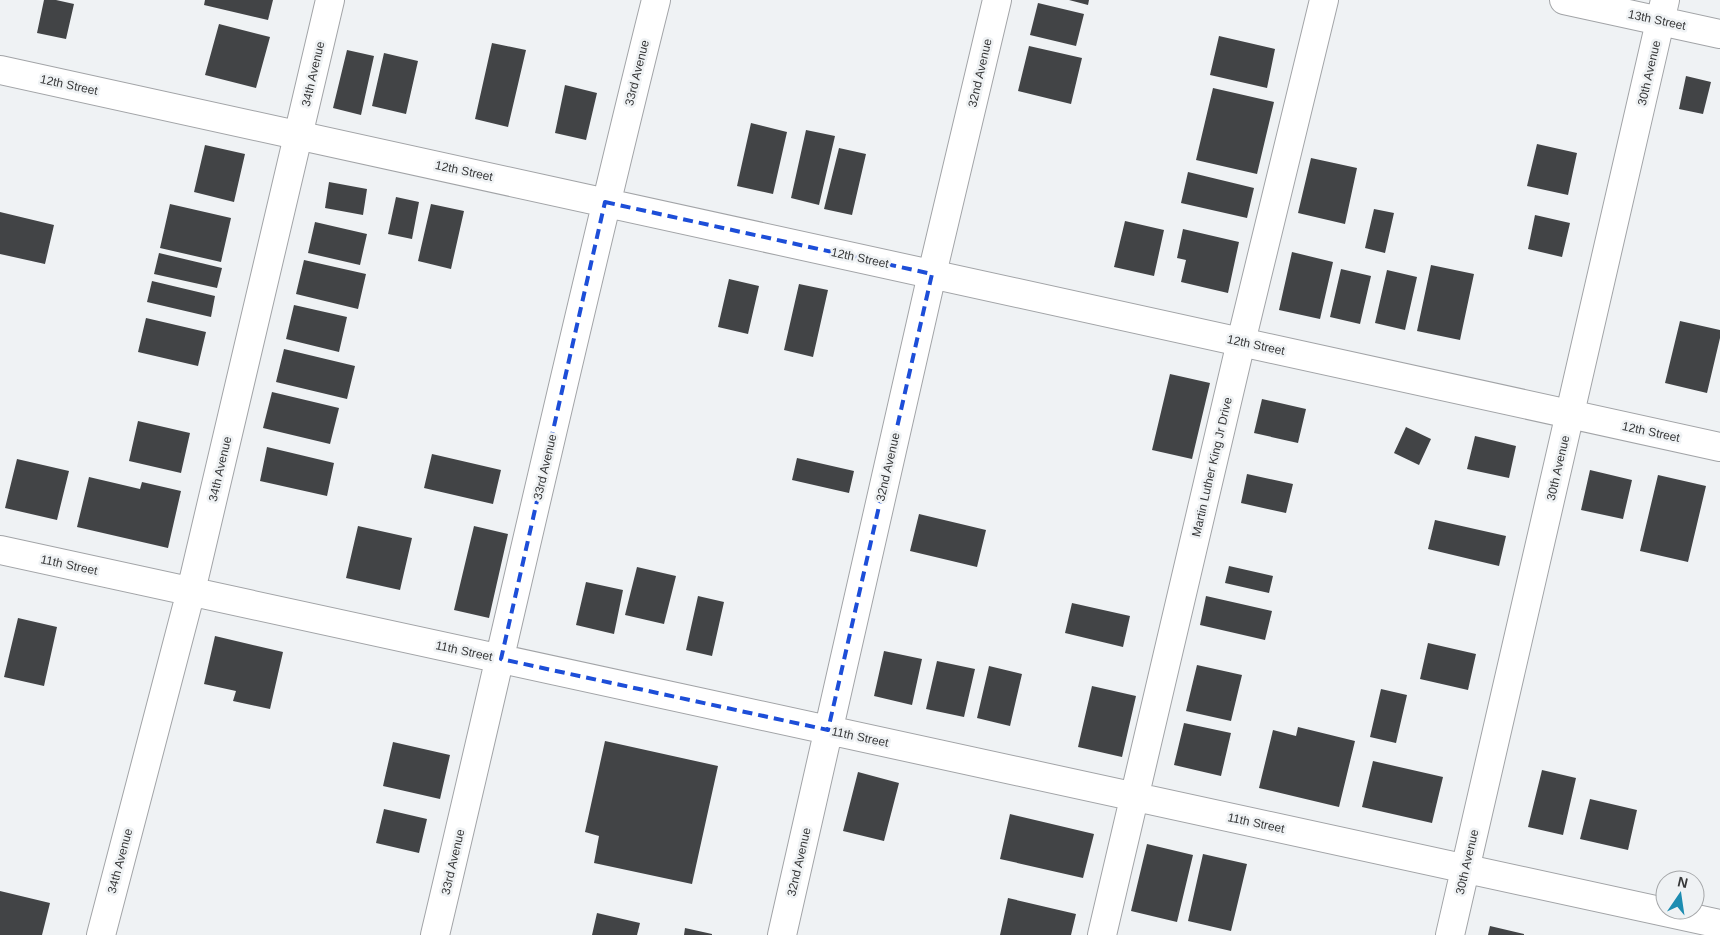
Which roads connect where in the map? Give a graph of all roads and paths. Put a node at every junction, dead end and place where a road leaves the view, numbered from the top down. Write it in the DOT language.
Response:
graph roads {
  1 [pos="330,0"];
  2 [pos="656,0"];
  3 [pos="998,0"];
  4 [pos="1324,0"];
  5 [pos="1564,0"];
  6 [pos="1663,10"];
  7 [pos="1720,34"];
  8 [pos="0,70"];
  9 [pos="299,135"];
  10 [pos="605,202"];
  11 [pos="932,274"];
  12 [pos="1242,342"];
  13 [pos="1570,414"];
  14 [pos="1720,447"];
  15 [pos="0,550"];
  16 [pos="191,592"];
  17 [pos="501,659"];
  18 [pos="828,730"];
  19 [pos="1134,797"];
  20 [pos="1465,869"];
  21 [pos="1720,924"];
  22 [pos="101,935"];
  23 [pos="436,935"];
  24 [pos="782,935"];
  25 [pos="1102,935"];
  26 [pos="1450,935"];
  1 -- 9 [label="street, 34th Avenue"];
  2 -- 10 [label="street, 33rd Avenue"];
  3 -- 11 [label="street, 32nd Avenue"];
  4 -- 12 [label="street, Martin Luther King Jr Drive"];
  5 -- 6 [label="street, 13th Street"];
  6 -- 7 [label="street, 13th Street"];
  6 -- 13 [label="street, 30th Avenue"];
  8 -- 9 [label="street, 12th Street"];
  9 -- 10 [label="street, 12th Street"];
  9 -- 16 [label="street, 34th Avenue"];
  10 -- 11 [label="street, 12th Street"];
  10 -- 17 [label="street, 33rd Avenue"];
  11 -- 12 [label="street, 12th Street"];
  11 -- 18 [label="street, 32nd Avenue"];
  12 -- 13 [label="street, 12th Street"];
  12 -- 19 [label="street, Martin Luther King Jr Drive"];
  13 -- 14 [label="street, 12th Street"];
  13 -- 20 [label="street, 30th Avenue"];
  15 -- 16 [label="street, 11th Street"];
  16 -- 17 [label="street, 11th Street"];
  16 -- 22 [label="street, 34th Avenue"];
  17 -- 18 [label="street, 11th Street"];
  17 -- 23 [label="street, 33rd Avenue"];
  18 -- 19 [label="street, 11th Street"];
  18 -- 24 [label="street, 32nd Avenue"];
  19 -- 20 [label="street, 11th Street"];
  19 -- 25 [label="street, Martin Luther King Jr Drive"];
  20 -- 21 [label="street, 11th Street"];
  20 -- 26 [label="street, 30th Avenue"];
}
